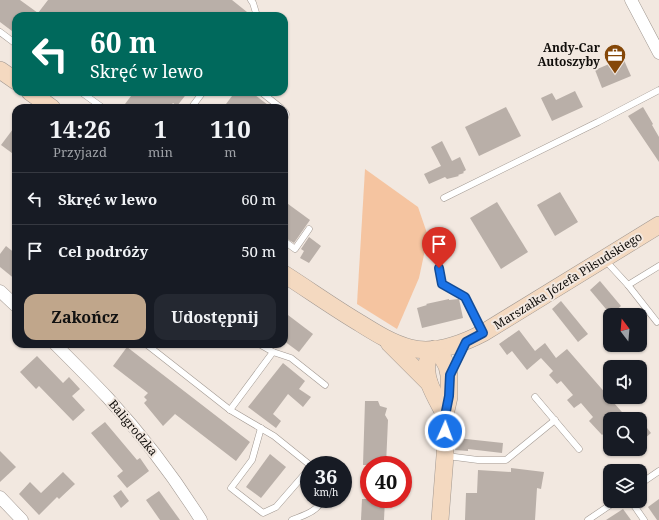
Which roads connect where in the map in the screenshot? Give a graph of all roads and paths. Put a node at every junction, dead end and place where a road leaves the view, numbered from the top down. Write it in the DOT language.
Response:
graph roads {
  1 [pos="251,0"];
  2 [pos="631,0"];
  3 [pos="256,12"];
  4 [pos="0,32"];
  5 [pos="12,41"];
  6 [pos="659,53"];
  7 [pos="0,70"];
  8 [pos="12,79"];
  9 [pos="659,90"];
  10 [pos="36,96"];
  11 [pos="86,96"];
  12 [pos="266,96"];
  13 [pos="46,104"];
  14 [pos="98,104"];
  15 [pos="276,104"];
  16 [pos="444,198"];
  17 [pos="659,225"];
  18 [pos="309,229"];
  19 [pos="288,244"];
  20 [pos="604,259"];
  21 [pos="659,266"];
  22 [pos="439,268"];
  23 [pos="288,277"];
  24 [pos="628,285"];
  25 [pos="0,291"];
  26 [pos="12,302"];
  27 [pos="657,322"];
  28 [pos="483,333"];
  29 [pos="383,338"];
  30 [pos="466,342"];
  31 [pos="59,348"];
  32 [pos="151,348"];
  33 [pos="266,348"];
  34 [pos="435,349"];
  35 [pos="273,352"];
  36 [pos="450,375"];
  37 [pos="429,383"];
  38 [pos="325,385"];
  39 [pos="534,397"];
  40 [pos="230,410"];
  41 [pos="445,416"];
  42 [pos="555,420"];
  43 [pos="260,428"];
  44 [pos="579,449"];
  45 [pos="445,456"];
  46 [pos="300,457"];
  47 [pos="659,471"];
  48 [pos="300,479"];
  49 [pos="647,479"];
  50 [pos="0,497"];
  51 [pos="318,508"];
  52 [pos="606,508"];
  53 [pos="636,508"];
  54 [pos="22,520"];
  55 [pos="200,520"];
  56 [pos="292,520"];
  57 [pos="440,520"];
  58 [pos="589,520"];
  59 [pos="644,520"];
  1 -- 3 [label="lane"];
  2 -- 6 [label="street"];
  4 -- 5 [label="lane"];
  7 -- 8 [label="main road"];
  9 -- 16 [label="lane"];
  10 -- 13 [label="main road"];
  11 -- 14 [label="lane"];
  12 -- 15 [label="lane"];
  17 -- 20 [label="main road, Marszałka Józefa Piłsudskiego"];
  18 -- 19 [label="lane"];
  20 -- 24 [label="lane"];
  20 -- 28 [label="main road, Marszałka Józefa Piłsudskiego"];
  21 -- 24 [label="lane"];
  22 -- 28 [label="lane"];
  23 -- 29 [label="main road, Marszałka Józefa Piłsudskiego"];
  24 -- 27 [label="lane"];
  25 -- 26 [label="street"];
  28 -- 30 [label="main road, Marszałka Józefa Piłsudskiego"];
  29 -- 34 [label="main road, Marszałka Józefa Piłsudskiego"];
  29 -- 37 [label="main road"];
  30 -- 34 [label="main road, Marszałka Józefa Piłsudskiego"];
  30 -- 36 [label="main road"];
  31 -- 55 [label="street, Baligrodzka"];
  32 -- 40 [label="lane"];
  33 -- 35 [label="lane"];
  34 -- 36 [label="main road"];
  34 -- 37 [label="main road"];
  35 -- 38 [label="lane"];
  35 -- 40 [label="lane"];
  36 -- 41 [label="main road"];
  37 -- 41 [label="main road"];
  39 -- 42 [label="lane"];
  40 -- 43 [label="lane"];
  41 -- 45 [label="main road"];
  42 -- 44 [label="lane"];
  42 -- 45 [label="lane"];
  43 -- 46 [label="lane"];
  43 -- 48 [label="lane"];
  45 -- 57 [label="main road"];
  47 -- 49 [label="lane"];
  50 -- 54 [label="street"];
  51 -- 56 [label="lane"];
  52 -- 58 [label="lane"];
  53 -- 59 [label="lane"];
}
